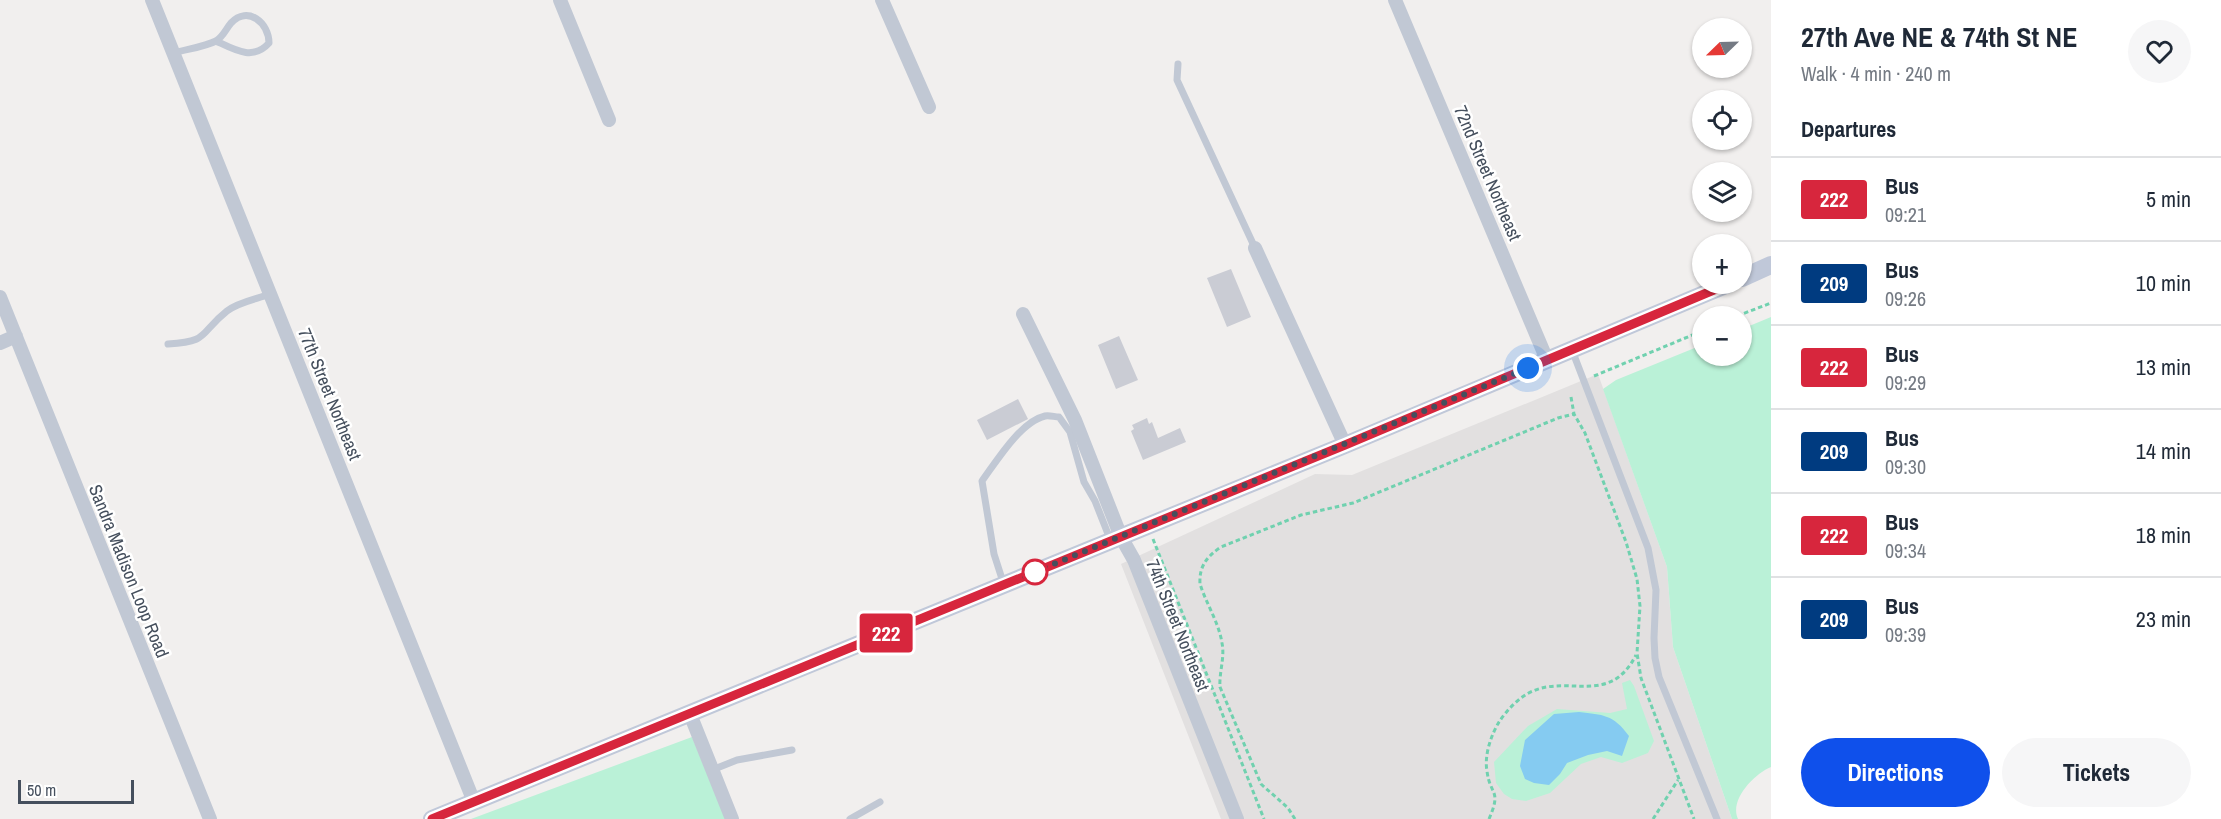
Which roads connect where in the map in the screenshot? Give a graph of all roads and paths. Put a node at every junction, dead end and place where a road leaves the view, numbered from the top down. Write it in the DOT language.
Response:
graph roads {
  1 [pos="152,0"];
  2 [pos="560,0"];
  3 [pos="1395,0"];
  4 [pos="887,2"];
  5 [pos="216,41"];
  6 [pos="174,53"];
  7 [pos="1178,64"];
  8 [pos="929,107"];
  9 [pos="609,120"];
  10 [pos="1255,248"];
  11 [pos="1771,265"];
  12 [pos="1752,274"];
  13 [pos="270,294"];
  14 [pos="1704,294"];
  15 [pos="0,297"];
  16 [pos="1771,303"];
  17 [pos="1752,310"];
  18 [pos="1023,314"];
  19 [pos="1692,335"];
  20 [pos="16,336"];
  21 [pos="0,343"];
  22 [pos="168,344"];
  23 [pos="1572,350"];
  24 [pos="1547,360"];
  25 [pos="1594,376"];
  26 [pos="1571,397"];
  27 [pos="1574,414"];
  28 [pos="1345,445"];
  29 [pos="1147,526"];
  30 [pos="1115,539"];
  31 [pos="1004,585"];
  32 [pos="1637,653"];
  33 [pos="690,714"];
  34 [pos="792,750"];
  35 [pos="712,770"];
  36 [pos="1678,780"];
  37 [pos="474,802"];
  38 [pos="880,802"];
  39 [pos="210,819"];
  40 [pos="432,819"];
  41 [pos="732,819"];
  42 [pos="850,819"];
  43 [pos="1237,819"];
  44 [pos="1264,819"];
  45 [pos="1295,819"];
  46 [pos="1489,819"];
  47 [pos="1653,819"];
  48 [pos="1694,819"];
  49 [pos="1717,819"];
  1 -- 6 [label="street, 77th Street Northeast"];
  2 -- 9 [label="street"];
  3 -- 24 [label="street, 72nd Street Northeast"];
  4 -- 8 [label="street"];
  5 -- 5 [label="lane"];
  5 -- 6 [label="lane"];
  6 -- 13 [label="street, 77th Street Northeast"];
  7 -- 10 [label="lane"];
  10 -- 28 [label="street"];
  11 -- 12 [label="street"];
  13 -- 22 [label="lane"];
  13 -- 37 [label="street, 77th Street Northeast"];
  14 -- 23 [label="street"];
  15 -- 20 [label="street, Sandra Madison Loop Road"];
  16 -- 17 [label="path"];
  18 -- 30 [label="street, 74th Street Northeast"];
  19 -- 25 [label="path"];
  20 -- 21 [label="street"];
  20 -- 39 [label="street, Sandra Madison Loop Road"];
  23 -- 24 [label="street"];
  23 -- 49 [label="lane"];
  24 -- 28 [label="street"];
  26 -- 27 [label="path"];
  27 -- 32 [label="path"];
  27 -- 45 [label="path"];
  28 -- 29 [label="street"];
  29 -- 30 [label="street"];
  29 -- 44 [label="path"];
  30 -- 31 [label="street"];
  30 -- 31 [label="lane"];
  30 -- 43 [label="street, 74th Street Northeast"];
  31 -- 33 [label="street"];
  32 -- 36 [label="path"];
  32 -- 46 [label="path"];
  33 -- 35 [label="street"];
  33 -- 37 [label="street"];
  34 -- 35 [label="lane"];
  35 -- 41 [label="street"];
  36 -- 47 [label="path"];
  36 -- 48 [label="path"];
  37 -- 40 [label="street"];
  38 -- 42 [label="lane"];
}
